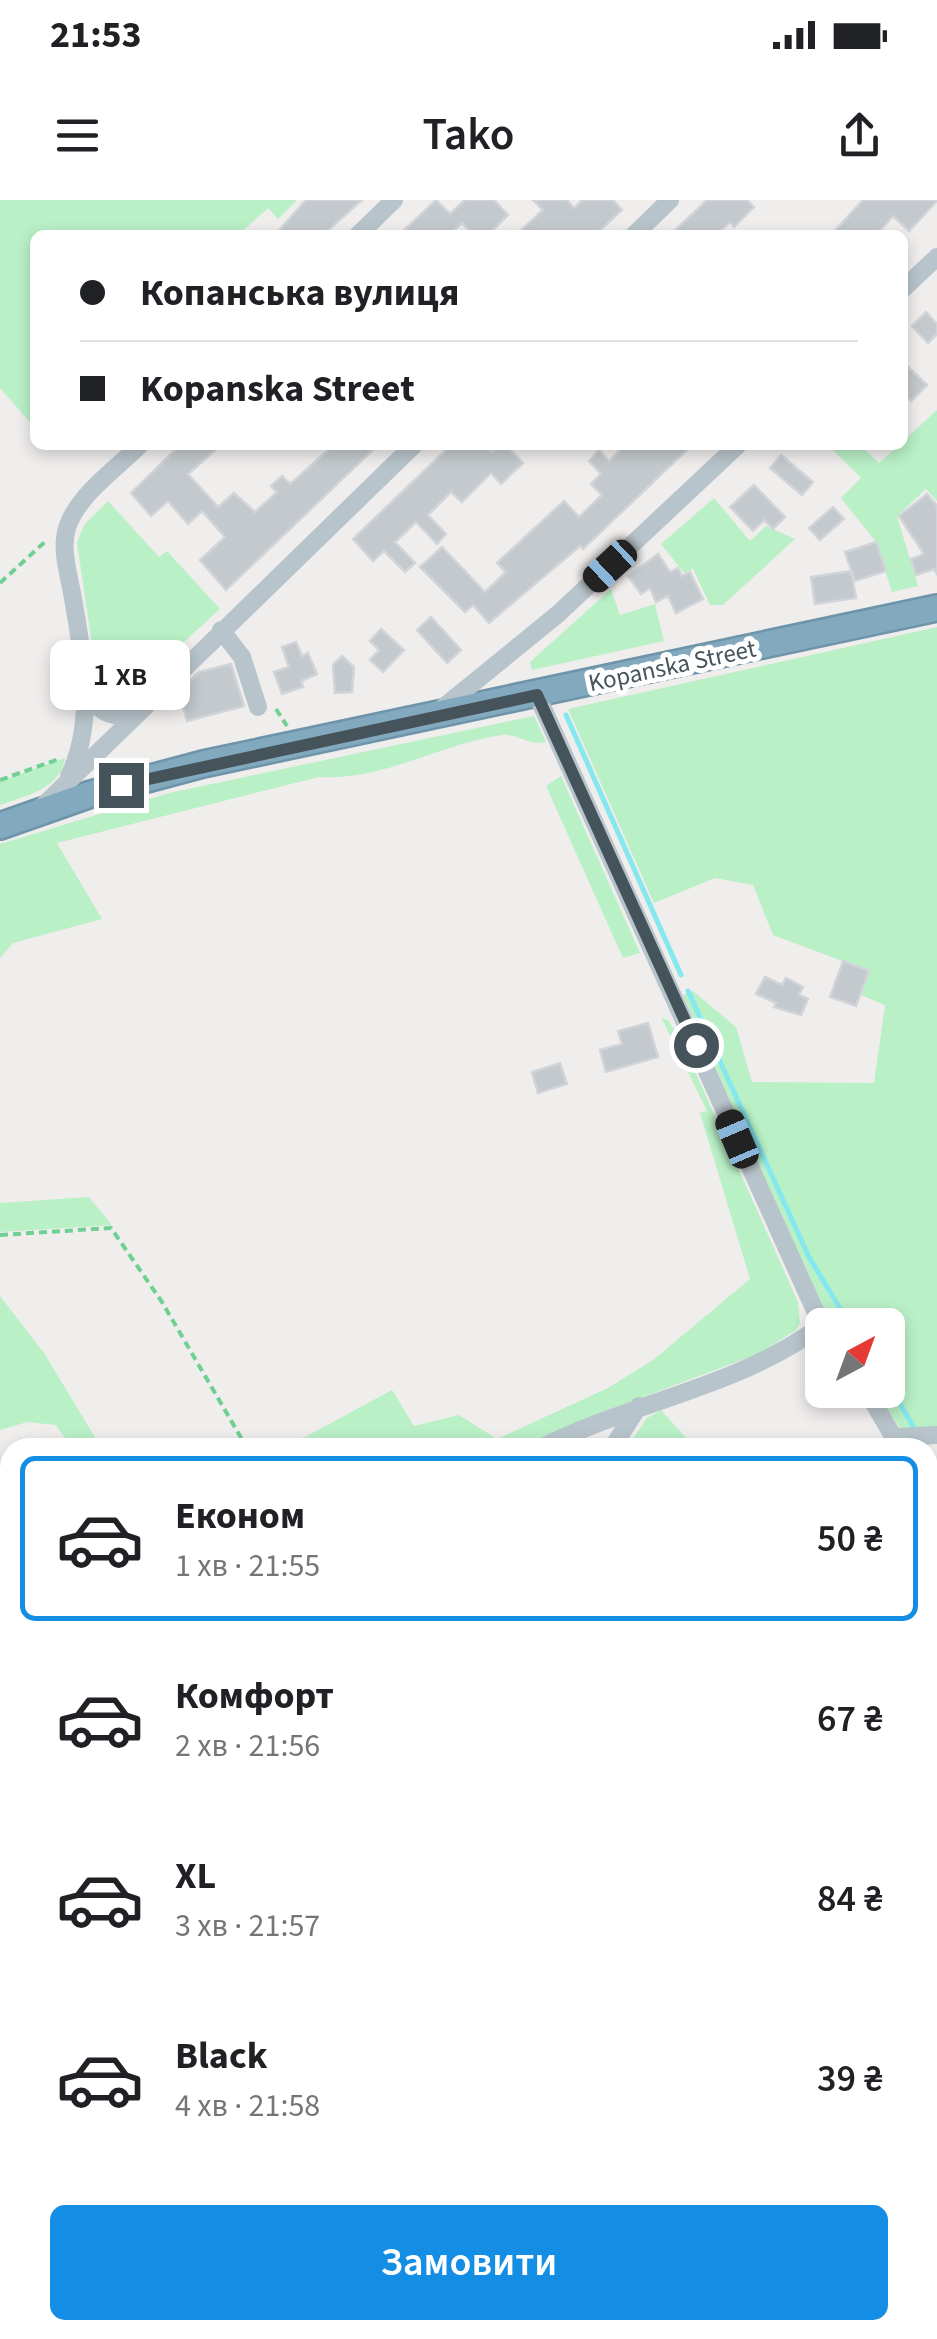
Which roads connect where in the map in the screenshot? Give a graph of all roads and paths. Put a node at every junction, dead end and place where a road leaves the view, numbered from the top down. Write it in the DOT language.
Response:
graph roads {
  1 [pos="394,200"];
  2 [pos="670,200"];
  3 [pos="363,230"];
  4 [pos="639,230"];
  5 [pos="937,258"];
  6 [pos="908,285"];
  7 [pos="135,450"];
  8 [pos="409,450"];
  9 [pos="733,450"];
  10 [pos="67,528"];
  11 [pos="0,583"];
  12 [pos="937,608"];
  13 [pos="221,630"];
  14 [pos="84,685"];
  15 [pos="537,695"];
  16 [pos="258,707"];
  17 [pos="134,714"];
  18 [pos="427,719"];
  19 [pos="291,745"];
  20 [pos="78,752"];
  21 [pos="0,780"];
  22 [pos="64,785"];
  23 [pos="38,811"];
  24 [pos="0,826"];
  25 [pos="0,1235"];
  26 [pos="814,1308"];
  27 [pos="805,1335"];
  28 [pos="640,1406"];
  29 [pos="877,1408"];
  30 [pos="241,1438"];
  31 [pos="565,1438"];
  32 [pos="619,1438"];
  33 [pos="896,1438"];
  1 -- 3 [label="street"];
  2 -- 4 [label="street"];
  5 -- 6 [label="street"];
  7 -- 10 [label="street"];
  8 -- 13 [label="street"];
  9 -- 18 [label="street"];
  10 -- 11 [label="path"];
  10 -- 14 [label="street"];
  12 -- 15 [label="highway, Kopanska Street"];
  13 -- 16 [label="street"];
  13 -- 17 [label="street"];
  14 -- 17 [label="street"];
  14 -- 20 [label="street"];
  15 -- 18 [label="highway, Kopanska Street"];
  15 -- 26 [label="street"];
  16 -- 19 [label="path"];
  17 -- 22 [label="street"];
  18 -- 19 [label="highway, Kopanska Street"];
  19 -- 23 [label="highway, Kopanska Street"];
  20 -- 21 [label="path"];
  20 -- 22 [label="street"];
  22 -- 23 [label="street"];
  23 -- 24 [label="highway, Kopanska Street"];
  25 -- 30 [label="path"];
  27 -- 28 [label="street"];
  28 -- 31 [label="street"];
  28 -- 32 [label="street"];
  29 -- 33 [label="street"];
}
